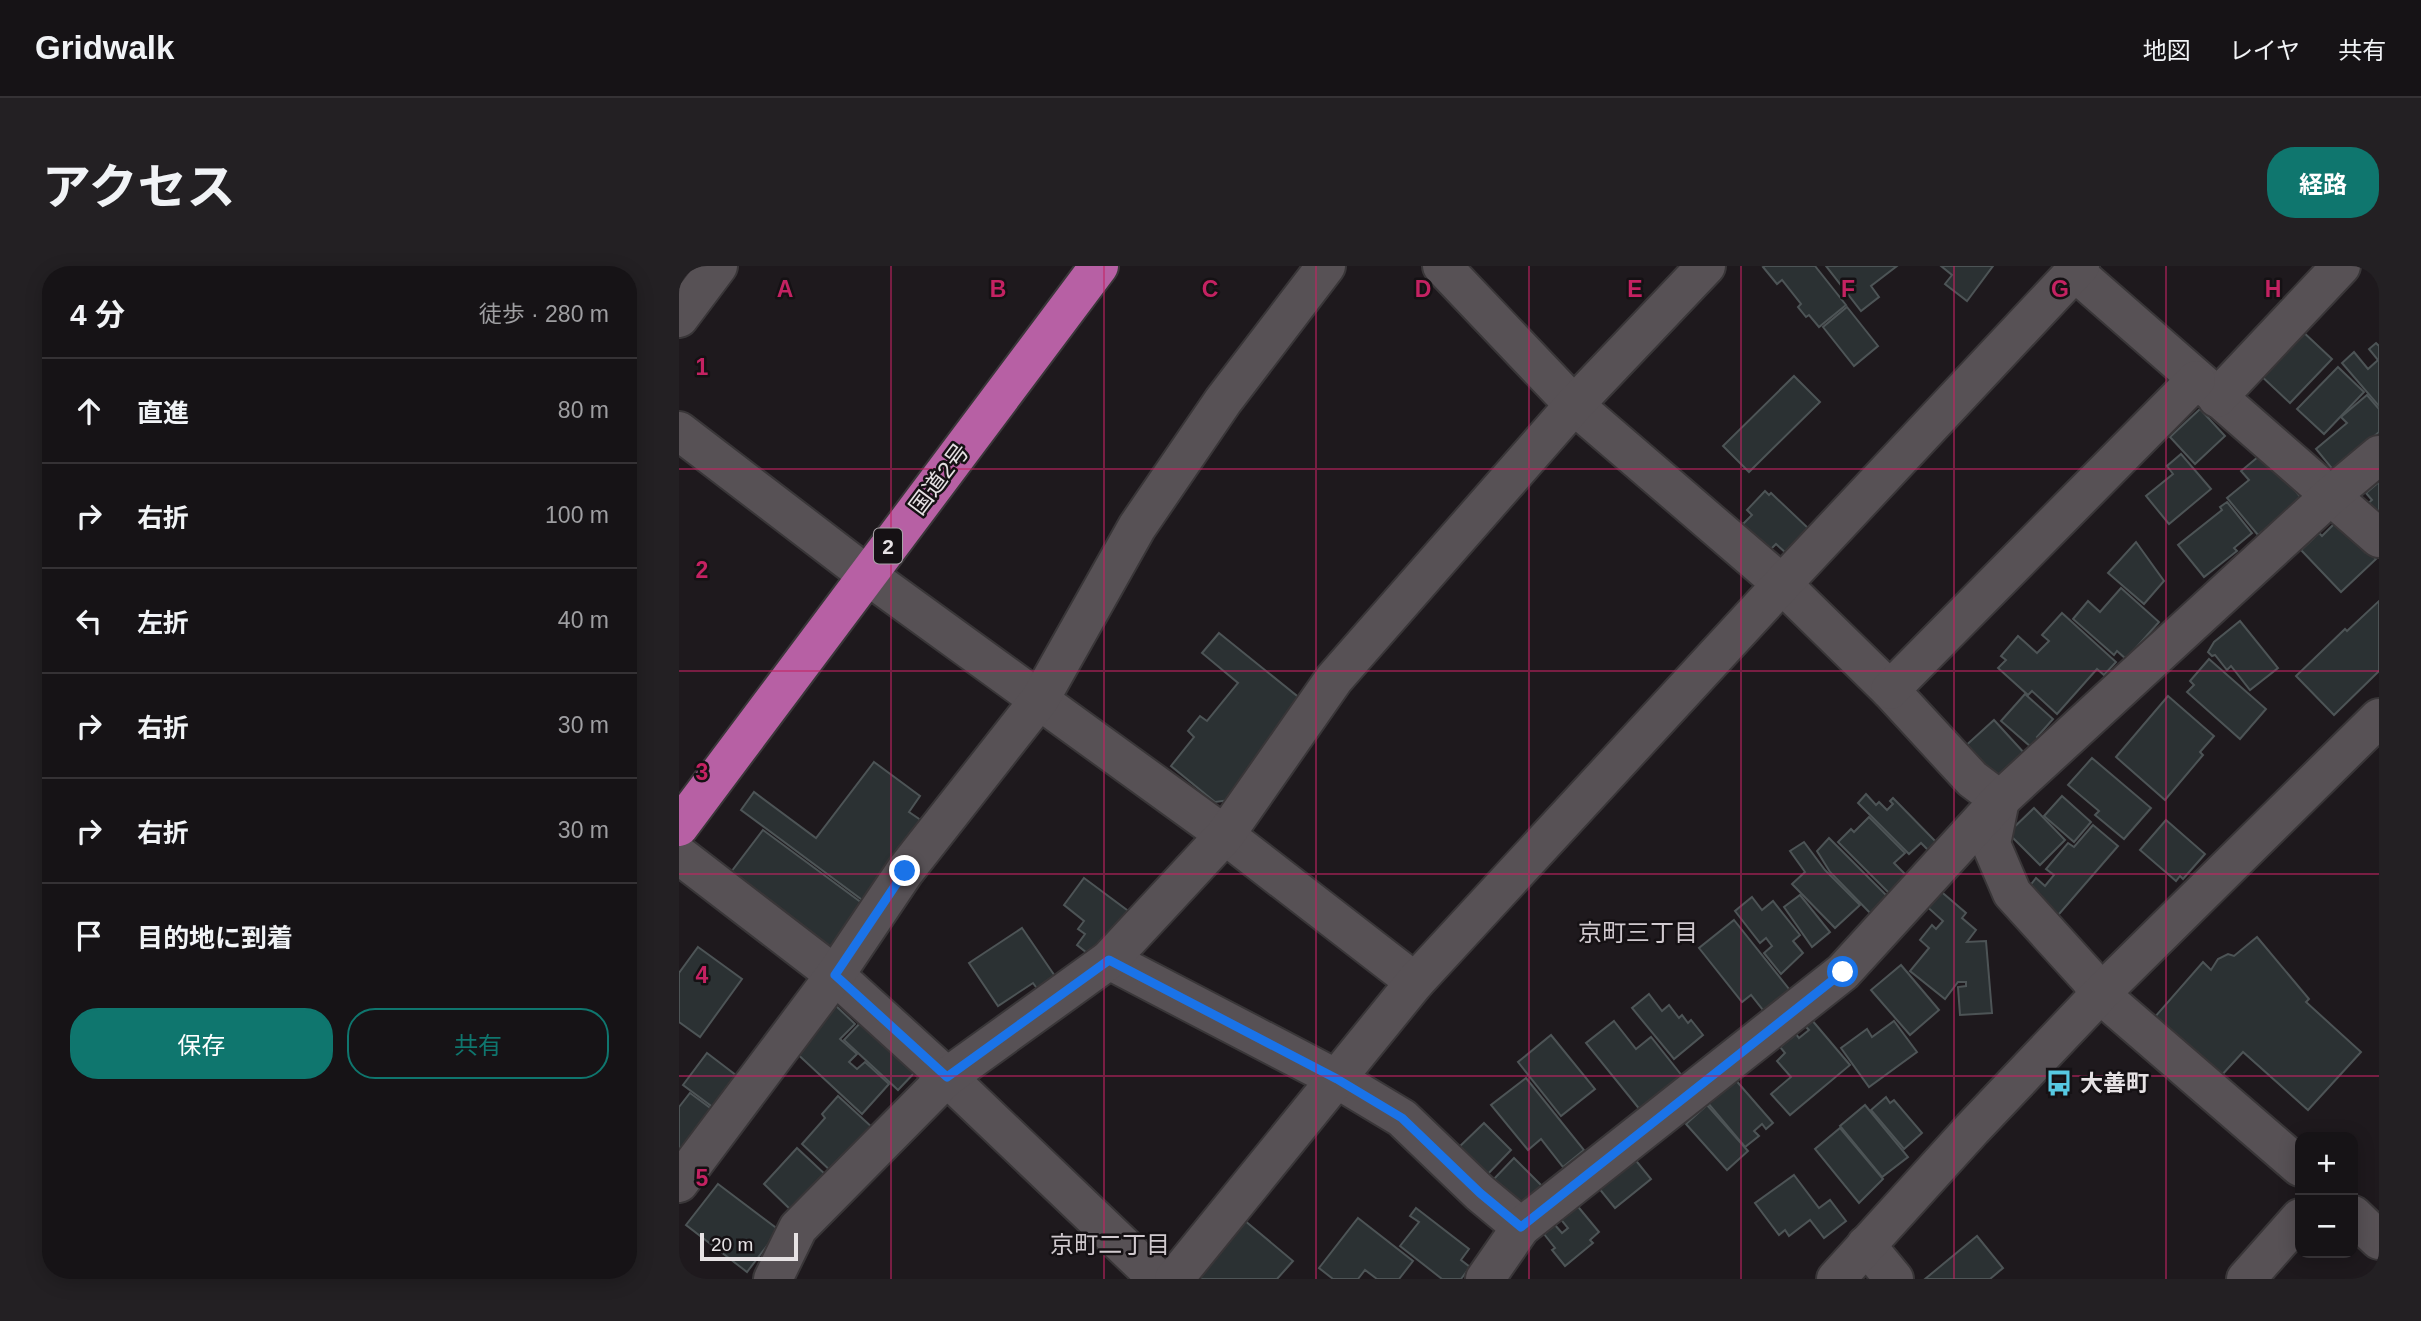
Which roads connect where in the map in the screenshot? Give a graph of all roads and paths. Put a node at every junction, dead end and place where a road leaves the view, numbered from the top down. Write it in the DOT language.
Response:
graph roads {
  1 [pos="718,266"];
  2 [pos="1099,266"];
  3 [pos="1326,266"];
  4 [pos="1442,266"];
  5 [pos="1706,266"];
  6 [pos="2341,266"];
  7 [pos="2078,269"];
  8 [pos="681,309"];
  9 [pos="2206,389"];
  10 [pos="1574,405"];
  11 [pos="679,431"];
  12 [pos="2379,455"];
  13 [pos="2330,496"];
  14 [pos="2379,538"];
  15 [pos="867,575"];
  16 [pos="1781,584"];
  17 [pos="1890,690"];
  18 [pos="1040,699"];
  19 [pos="2379,718"];
  20 [pos="2000,800"];
  21 [pos="679,827"];
  22 [pos="1225,835"];
  23 [pos="679,855"];
  24 [pos="1109,960"];
  25 [pos="835,975"];
  26 [pos="1415,982"];
  27 [pos="2100,993"];
  28 [pos="947,1077"];
  29 [pos="1337,1079"];
  30 [pos="2295,1163"];
  31 [pos="679,1183"];
  32 [pos="2295,1224"];
  33 [pos="1521,1227"];
  34 [pos="1866,1245"];
  35 [pos="773,1279"];
  36 [pos="1157,1279"];
  37 [pos="1174,1279"];
  38 [pos="1485,1279"];
  39 [pos="1836,1279"];
  40 [pos="1894,1279"];
  41 [pos="2246,1279"];
  1 -- 8 [label="street"];
  2 -- 15 [label="highway, 国道2号 / 2"];
  3 -- 18 [label="street"];
  4 -- 10 [label="street"];
  5 -- 10 [label="street"];
  6 -- 9 [label="street"];
  7 -- 9 [label="street"];
  7 -- 16 [label="street"];
  9 -- 13 [label="street"];
  9 -- 17 [label="street"];
  10 -- 16 [label="street"];
  10 -- 22 [label="street"];
  11 -- 15 [label="street"];
  12 -- 13 [label="street"];
  13 -- 14 [label="street"];
  13 -- 20 [label="street"];
  15 -- 18 [label="street"];
  15 -- 21 [label="highway, 国道2号 / 2"];
  16 -- 17 [label="street"];
  16 -- 26 [label="street"];
  17 -- 20 [label="street"];
  18 -- 22 [label="street"];
  18 -- 25 [label="street"];
  19 -- 27 [label="street"];
  20 -- 27 [label="street"];
  20 -- 33 [label="street"];
  22 -- 24 [label="street"];
  22 -- 26 [label="street"];
  23 -- 25 [label="street"];
  24 -- 28 [label="street"];
  24 -- 29 [label="street"];
  25 -- 28 [label="street"];
  25 -- 31 [label="street"];
  26 -- 29 [label="street"];
  27 -- 30 [label="street"];
  27 -- 34 [label="street"];
  28 -- 35 [label="street"];
  28 -- 36 [label="street"];
  29 -- 33 [label="street"];
  29 -- 37 [label="street"];
  32 -- 41 [label="street"];
  33 -- 38 [label="street"];
  34 -- 39 [label="street"];
  34 -- 40 [label="street"];
}
